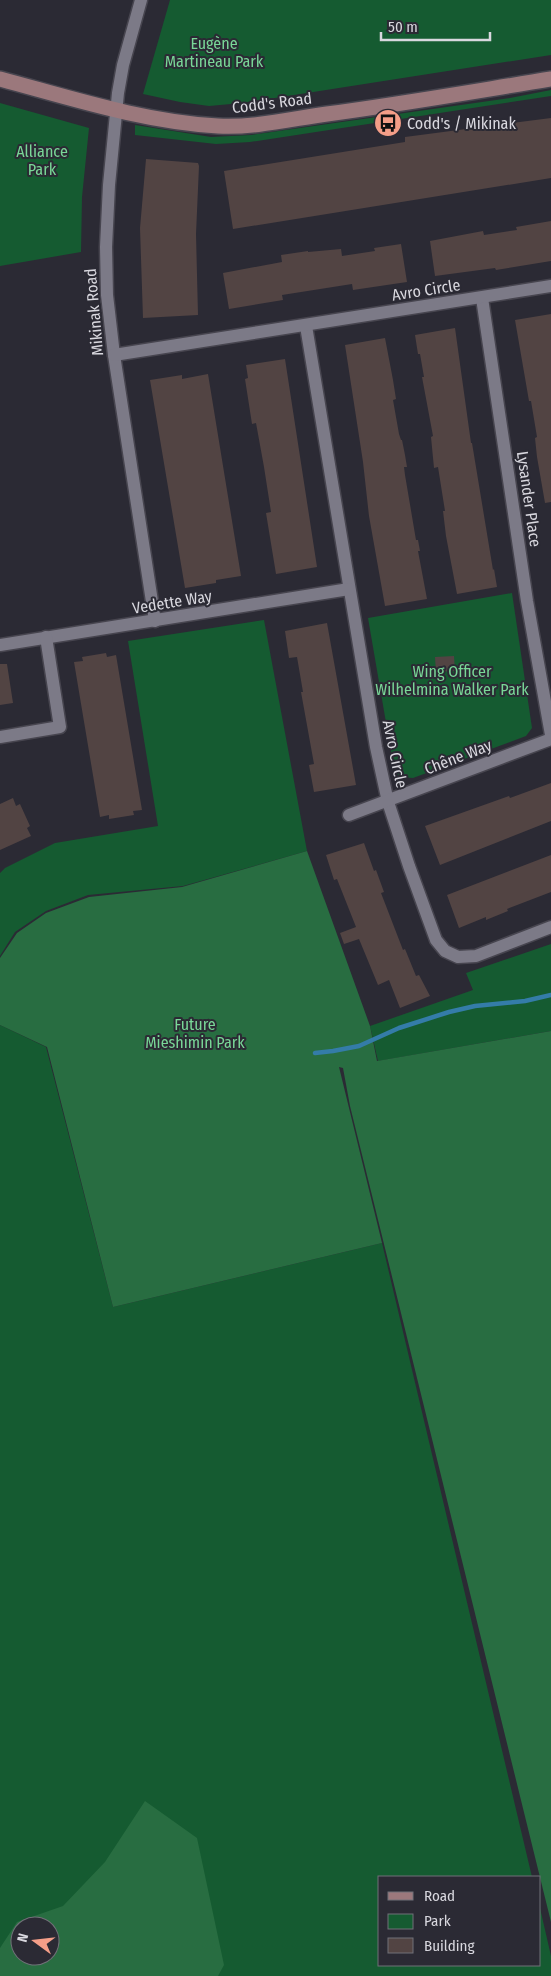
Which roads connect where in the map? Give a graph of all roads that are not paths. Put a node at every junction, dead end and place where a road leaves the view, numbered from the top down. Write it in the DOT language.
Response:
graph roads {
  1 [pos="141,0"];
  2 [pos="0,79"];
  3 [pos="551,79"];
  4 [pos="116,109"];
  5 [pos="551,286"];
  6 [pos="482,298"];
  7 [pos="306,326"];
  8 [pos="114,355"];
  9 [pos="348,590"];
  10 [pos="155,621"];
  11 [pos="46,638"];
  12 [pos="0,645"];
  13 [pos="551,735"];
  14 [pos="0,737"];
  15 [pos="551,739"];
  16 [pos="388,802"];
  17 [pos="349,815"];
  18 [pos="551,927"];
  1 -- 4 [label="street, Mikinak Road"];
  2 -- 4 [label="street, Codd's Road"];
  3 -- 4 [label="street, Codd's Road"];
  4 -- 8 [label="street, Mikinak Road"];
  5 -- 6 [label="street, Avro Circle"];
  6 -- 7 [label="street, Avro Circle"];
  6 -- 13 [label="street, Lysander Place"];
  7 -- 8 [label="street, Avro Circle"];
  7 -- 9 [label="street, Avro Circle"];
  8 -- 10 [label="street, Mikinak Road"];
  9 -- 10 [label="street, Vedette Way"];
  9 -- 16 [label="street, Avro Circle"];
  10 -- 11 [label="street, Vedette Way"];
  11 -- 12 [label="street, Vedette Way"];
  11 -- 14 [label="street"];
  15 -- 16 [label="street, Chêne Way"];
  16 -- 17 [label="street, Chêne Way"];
  16 -- 18 [label="street, Avro Circle"];
}
